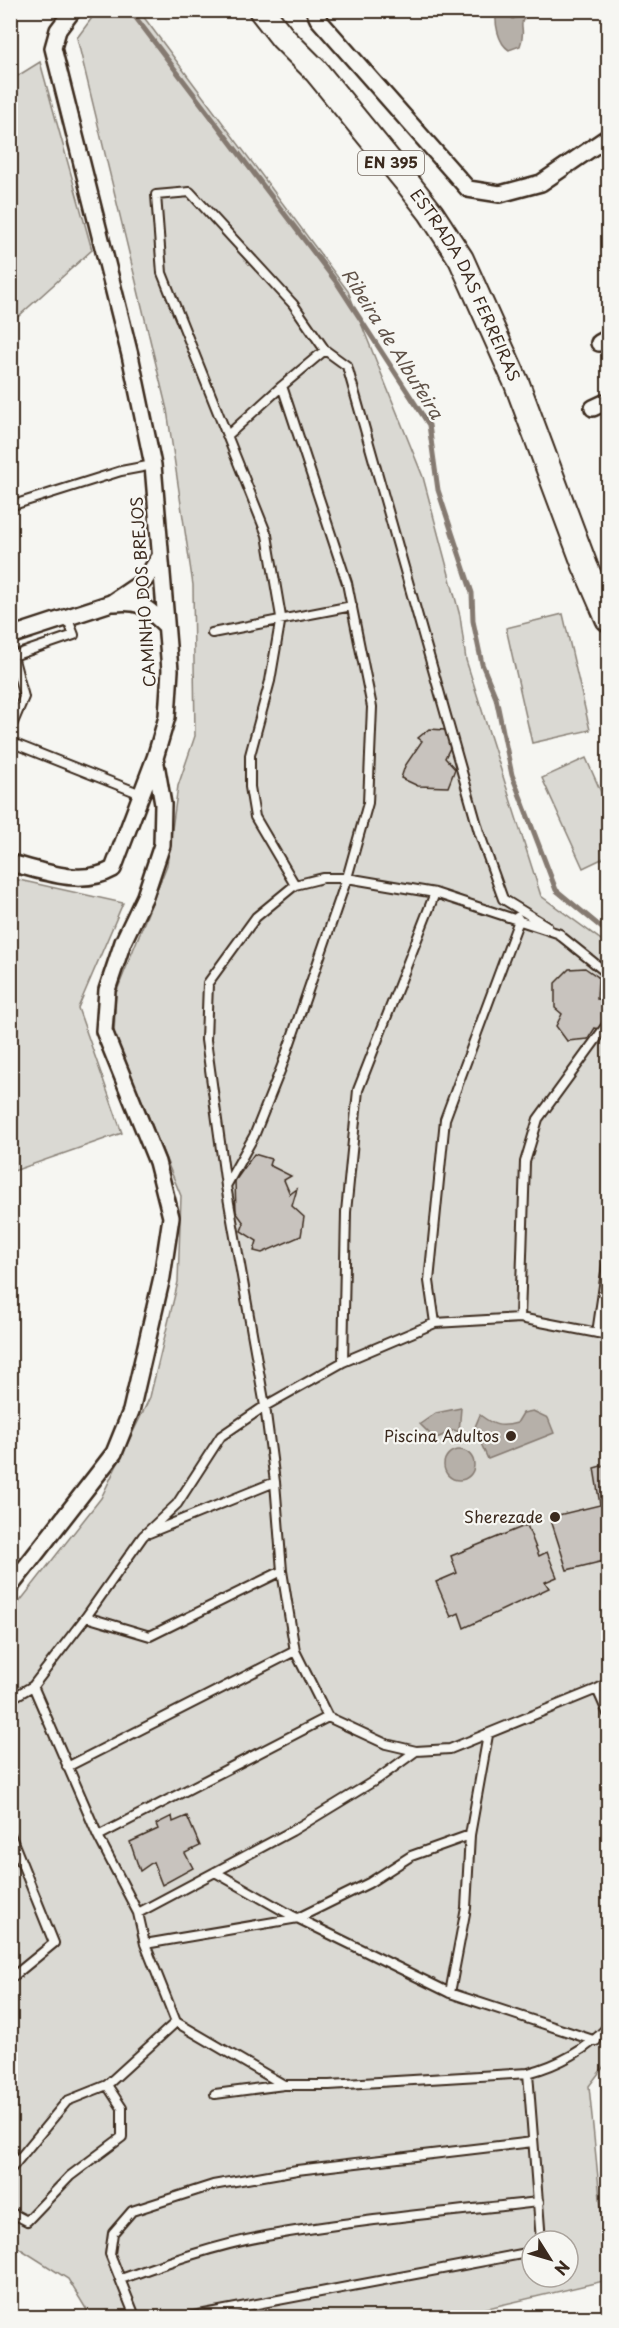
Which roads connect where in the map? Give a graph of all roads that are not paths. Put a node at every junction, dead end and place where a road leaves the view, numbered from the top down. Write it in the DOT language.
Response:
graph roads {
  1 [pos="73,10"];
  2 [pos="261,10"];
  3 [pos="276,10"];
  4 [pos="314,10"];
  5 [pos="316,71"];
  6 [pos="609,137"];
  7 [pos="325,350"];
  8 [pos="282,386"];
  9 [pos="609,401"];
  10 [pos="593,408"];
  11 [pos="228,435"];
  12 [pos="545,458"];
  13 [pos="153,465"];
  14 [pos="10,506"];
  15 [pos="159,558"];
  16 [pos="609,578"];
  17 [pos="111,603"];
  18 [pos="352,606"];
  19 [pos="67,617"];
  20 [pos="281,617"];
  21 [pos="609,619"];
  22 [pos="165,625"];
  23 [pos="212,633"];
  24 [pos="10,636"];
  25 [pos="10,730"];
  26 [pos="10,742"];
  27 [pos="155,758"];
  28 [pos="141,794"];
  29 [pos="10,863"];
  30 [pos="347,878"];
  31 [pos="295,885"];
  32 [pos="435,893"];
  33 [pos="503,899"];
  34 [pos="519,920"];
  35 [pos="560,934"];
  36 [pos="609,974"];
  37 [pos="609,1023"];
  38 [pos="226,1186"];
  39 [pos="609,1258"];
  40 [pos="520,1318"];
  41 [pos="435,1323"];
  42 [pos="597,1333"];
  43 [pos="609,1335"];
  44 [pos="343,1362"];
  45 [pos="265,1406"];
  46 [pos="275,1482"];
  47 [pos="143,1536"];
  48 [pos="282,1571"];
  49 [pos="10,1587"];
  50 [pos="86,1617"];
  51 [pos="295,1651"];
  52 [pos="609,1683"];
  53 [pos="33,1686"];
  54 [pos="597,1689"];
  55 [pos="10,1699"];
  56 [pos="609,1714"];
  57 [pos="328,1717"];
  58 [pos="488,1735"];
  59 [pos="416,1750"];
  60 [pos="67,1767"];
  61 [pos="10,1834"];
  62 [pos="470,1835"];
  63 [pos="98,1836"];
  64 [pos="12,1845"];
  65 [pos="215,1872"];
  66 [pos="138,1913"];
  67 [pos="298,1918"];
  68 [pos="145,1944"];
  69 [pos="10,1979"];
  70 [pos="450,1993"];
  71 [pos="176,2022"];
  72 [pos="609,2026"];
  73 [pos="596,2041"];
  74 [pos="528,2073"];
  75 [pos="107,2085"];
  76 [pos="284,2085"];
  77 [pos="215,2094"];
  78 [pos="533,2142"];
  79 [pos="10,2170"];
  80 [pos="539,2202"];
  81 [pos="10,2212"];
  82 [pos="541,2229"];
  83 [pos="520,2254"];
  84 [pos="121,2279"];
  85 [pos="138,2318"];
  86 [pos="183,2318"];
  1 -- 13 [label="street, CAMINHO DOS BREJOS"];
  2 -- 5 [label="main road, EN 395"];
  3 -- 5 [label="main road, EN 395"];
  4 -- 6 [label="street"];
  5 -- 12 [label="main road, ESTRADA DAS FERREIRAS / EN 395"];
  7 -- 8 [label="lane"];
  7 -- 11 [label="lane"];
  7 -- 33 [label="lane"];
  8 -- 11 [label="lane"];
  8 -- 18 [label="lane"];
  9 -- 10 [label="street"];
  11 -- 20 [label="lane"];
  12 -- 16 [label="main road, ESTRADA DAS FERREIRAS / EN 395"];
  12 -- 21 [label="main road, ESTRADA DAS FERREIRAS / EN 395"];
  13 -- 14 [label="lane"];
  13 -- 15 [label="street, CAMINHO DOS BREJOS"];
  15 -- 17 [label="street"];
  15 -- 22 [label="street, CAMINHO DOS BREJOS"];
  17 -- 19 [label="street"];
  17 -- 22 [label="street"];
  18 -- 20 [label="lane"];
  18 -- 30 [label="lane"];
  19 -- 24 [label="street"];
  19 -- 25 [label="lane"];
  20 -- 23 [label="lane"];
  20 -- 31 [label="lane"];
  22 -- 27 [label="street, CAMINHO DOS BREJOS"];
  26 -- 28 [label="lane"];
  27 -- 28 [label="street"];
  27 -- 49 [label="street, CAMINHO DOS BREJOS"];
  28 -- 29 [label="street"];
  30 -- 31 [label="lane"];
  30 -- 32 [label="lane"];
  30 -- 38 [label="lane"];
  31 -- 38 [label="lane"];
  32 -- 34 [label="lane"];
  32 -- 44 [label="lane"];
  33 -- 34 [label="lane"];
  33 -- 35 [label="lane"];
  34 -- 35 [label="lane"];
  34 -- 41 [label="lane"];
  35 -- 36 [label="lane"];
  37 -- 40 [label="lane"];
  38 -- 45 [label="lane"];
  39 -- 42 [label="lane"];
  40 -- 41 [label="lane"];
  40 -- 42 [label="lane"];
  41 -- 44 [label="lane"];
  42 -- 43 [label="lane"];
  44 -- 45 [label="lane"];
  45 -- 46 [label="lane"];
  45 -- 47 [label="lane"];
  46 -- 47 [label="lane"];
  46 -- 48 [label="lane"];
  47 -- 50 [label="lane"];
  48 -- 50 [label="lane"];
  48 -- 51 [label="lane"];
  50 -- 53 [label="lane"];
  51 -- 57 [label="lane"];
  51 -- 60 [label="lane"];
  52 -- 54 [label="lane"];
  53 -- 55 [label="lane"];
  53 -- 60 [label="lane"];
  54 -- 56 [label="lane"];
  54 -- 58 [label="lane"];
  57 -- 59 [label="lane"];
  57 -- 63 [label="lane"];
  58 -- 59 [label="lane"];
  58 -- 62 [label="lane"];
  59 -- 65 [label="lane"];
  60 -- 63 [label="lane"];
  61 -- 64 [label="lane"];
  62 -- 67 [label="lane"];
  62 -- 70 [label="lane"];
  63 -- 66 [label="lane"];
  64 -- 69 [label="lane"];
  65 -- 66 [label="lane"];
  65 -- 67 [label="lane"];
  66 -- 68 [label="lane"];
  67 -- 68 [label="lane"];
  67 -- 70 [label="lane"];
  68 -- 71 [label="lane"];
  70 -- 73 [label="lane"];
  71 -- 75 [label="lane"];
  71 -- 76 [label="lane"];
  72 -- 73 [label="lane"];
  73 -- 74 [label="lane"];
  74 -- 76 [label="lane"];
  74 -- 78 [label="lane"];
  75 -- 79 [label="lane"];
  75 -- 81 [label="lane"];
  76 -- 77 [label="lane"];
  78 -- 80 [label="lane"];
  78 -- 84 [label="lane"];
  80 -- 82 [label="lane"];
  80 -- 84 [label="lane"];
  83 -- 86 [label="lane"];
  84 -- 85 [label="lane"];
}
